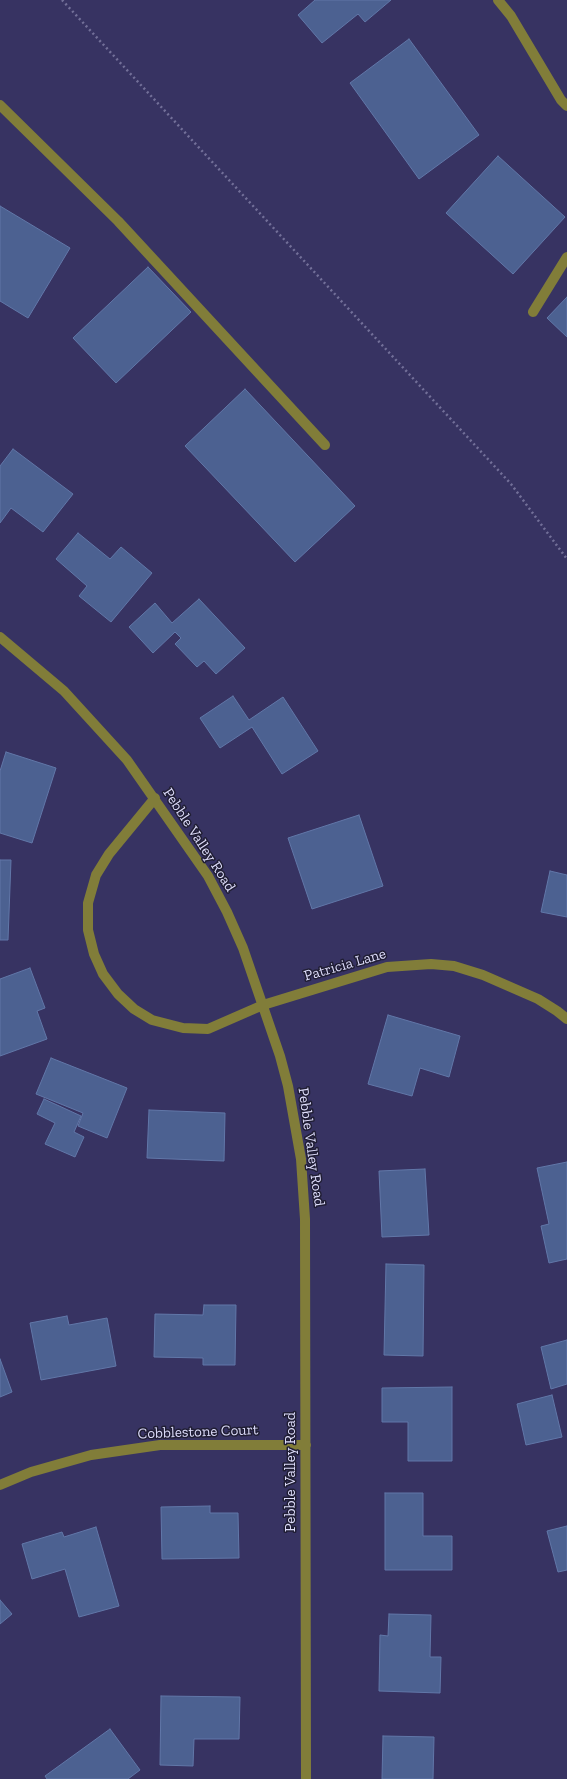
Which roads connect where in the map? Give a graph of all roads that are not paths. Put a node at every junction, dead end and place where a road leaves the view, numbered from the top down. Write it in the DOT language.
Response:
graph roads {
  1 [pos="498,0"];
  2 [pos="0,105"];
  3 [pos="567,106"];
  4 [pos="567,257"];
  5 [pos="533,312"];
  6 [pos="325,445"];
  7 [pos="0,637"];
  8 [pos="155,798"];
  9 [pos="263,1005"];
  10 [pos="567,1020"];
  11 [pos="306,1445"];
  12 [pos="0,1486"];
  13 [pos="306,1779"];
  1 -- 3 [label="street"];
  2 -- 6 [label="street"];
  4 -- 5 [label="street"];
  7 -- 8 [label="street, Pebble Valley Road"];
  8 -- 9 [label="street, Pebble Valley Road"];
  8 -- 9 [label="street, Patricia Lane"];
  9 -- 10 [label="street, Patricia Lane"];
  9 -- 11 [label="street, Pebble Valley Road"];
  11 -- 12 [label="street, Cobblestone Court"];
  11 -- 13 [label="street, Pebble Valley Road"];
}
